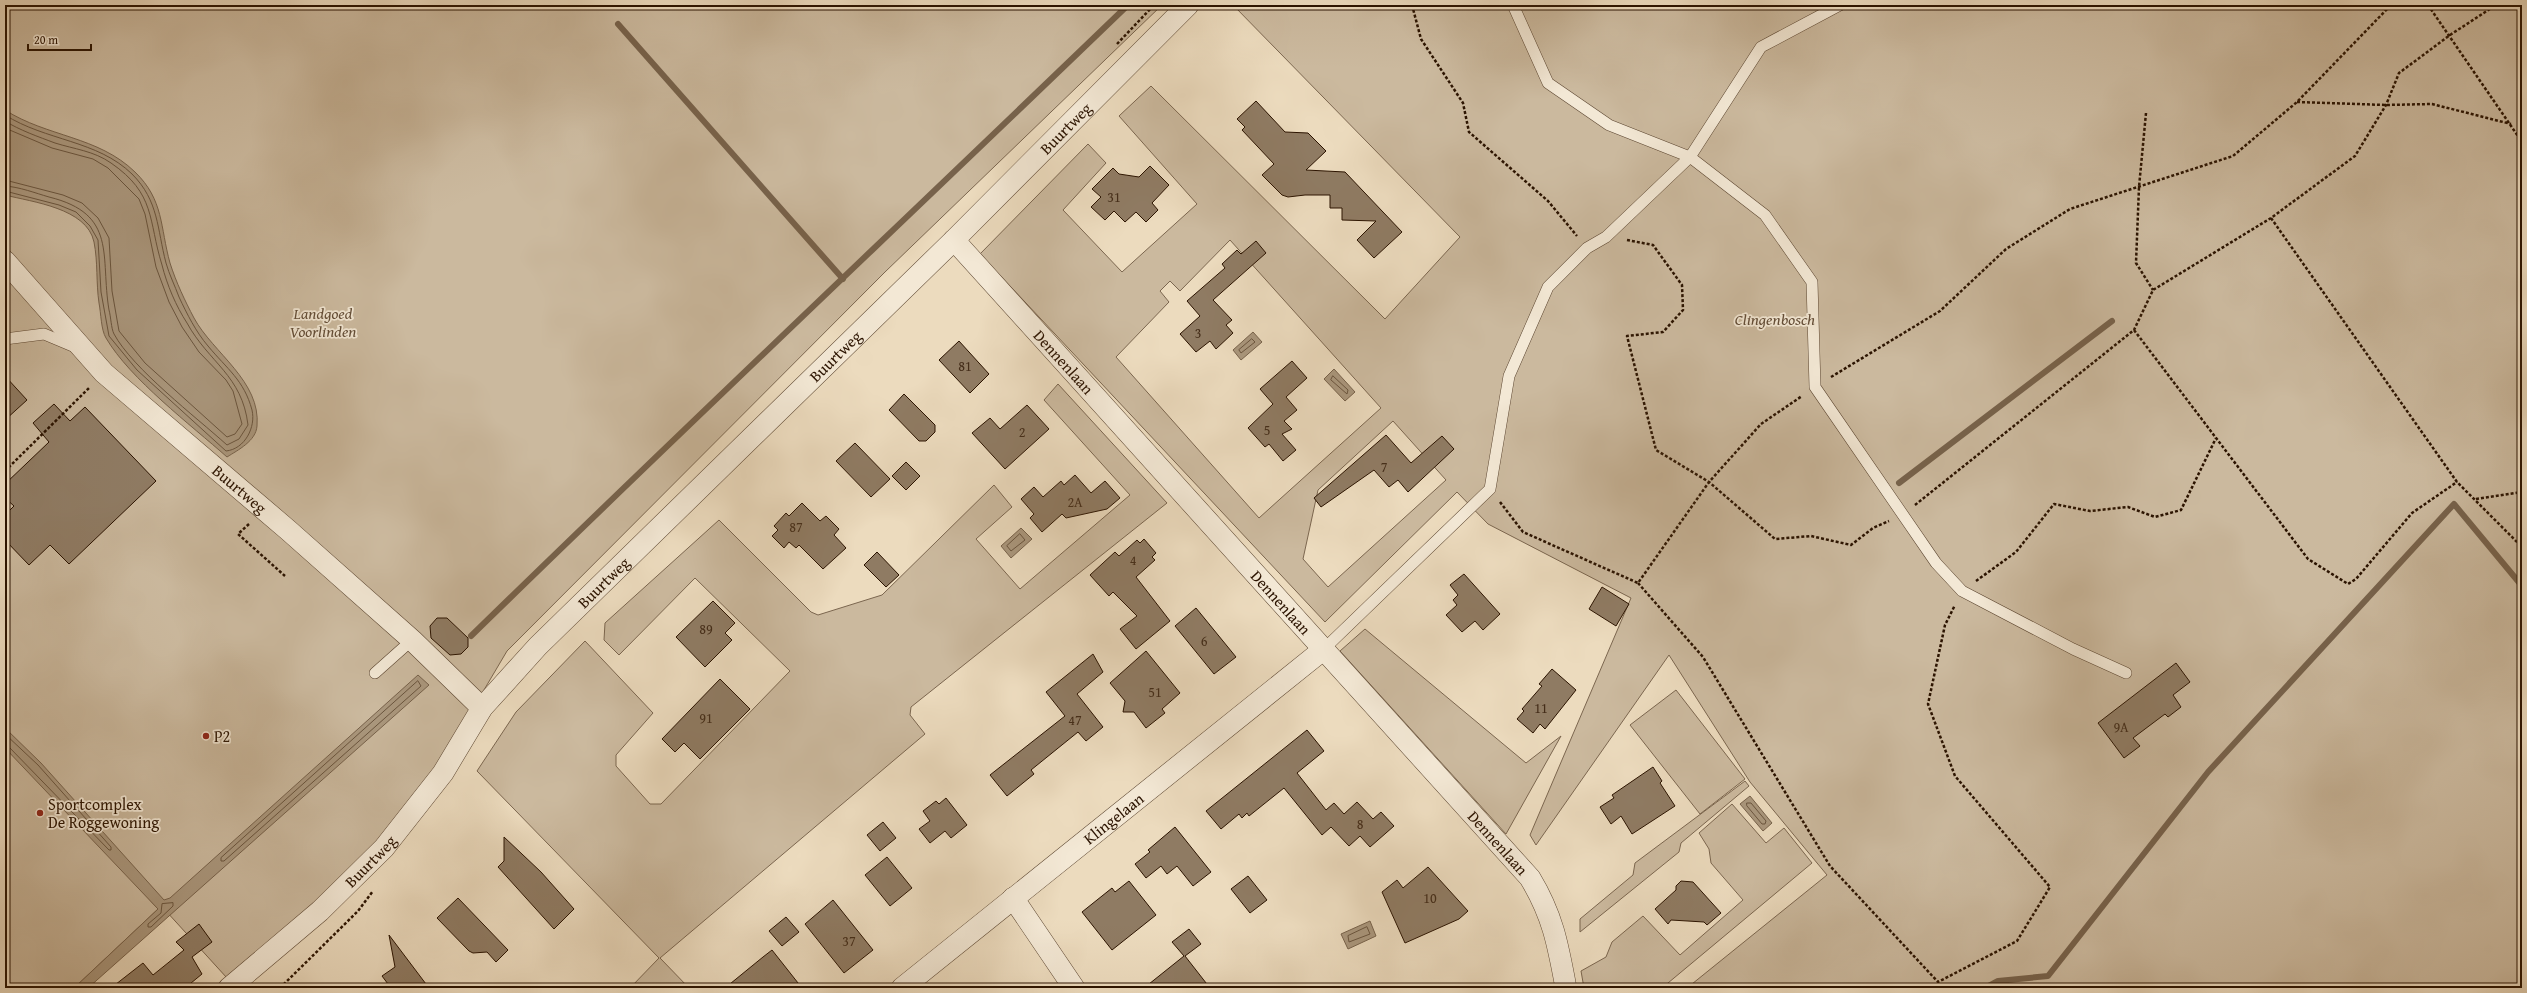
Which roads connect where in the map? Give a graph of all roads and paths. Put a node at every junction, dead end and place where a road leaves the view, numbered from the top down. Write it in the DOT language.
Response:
graph roads {
  1 [pos="1214,5"];
  2 [pos="1412,5"];
  3 [pos="1513,5"];
  4 [pos="1840,5"];
  5 [pos="2391,5"];
  6 [pos="2428,5"];
  7 [pos="2496,5"];
  8 [pos="1197,9"];
  9 [pos="2450,35"];
  10 [pos="2297,102"];
  11 [pos="2386,105"];
  12 [pos="2146,112"];
  13 [pos="2511,124"];
  14 [pos="2522,142"];
  15 [pos="1690,157"];
  16 [pos="2139,186"];
  17 [pos="2271,218"];
  18 [pos="1606,237"];
  19 [pos="954,240"];
  20 [pos="1587,248"];
  21 [pos="5,262"];
  22 [pos="2153,290"];
  23 [pos="2134,330"];
  24 [pos="5,339"];
  25 [pos="84,350"];
  26 [pos="104,372"];
  27 [pos="1815,387"];
  28 [pos="2216,438"];
  29 [pos="5,471"];
  30 [pos="1709,482"];
  31 [pos="2457,482"];
  32 [pos="1490,489"];
  33 [pos="2522,492"];
  34 [pos="2475,499"];
  35 [pos="264,510"];
  36 [pos="1902,516"];
  37 [pos="2522,547"];
  38 [pos="285,576"];
  39 [pos="1638,583"];
  40 [pos="1962,591"];
  41 [pos="412,640"];
  42 [pos="1324,649"];
  43 [pos="375,673"];
  44 [pos="2126,673"];
  45 [pos="482,708"];
  46 [pos="377,886"];
  47 [pos="1012,898"];
  48 [pos="229,988"];
  49 [pos="280,988"];
  50 [pos="902,988"];
  51 [pos="1074,988"];
  52 [pos="1566,988"];
  1 -- 8 [label="path"];
  2 -- 20 [label="path"];
  3 -- 15 [label="lane"];
  4 -- 15 [label="lane"];
  5 -- 10 [label="path"];
  6 -- 9 [label="path"];
  7 -- 9 [label="path"];
  8 -- 19 [label="street, Buurtweg"];
  9 -- 11 [label="path"];
  9 -- 13 [label="path"];
  10 -- 11 [label="path"];
  10 -- 16 [label="path"];
  11 -- 13 [label="path"];
  11 -- 17 [label="path"];
  12 -- 16 [label="path"];
  13 -- 14 [label="path"];
  15 -- 18 [label="lane"];
  15 -- 27 [label="lane"];
  16 -- 22 [label="path"];
  16 -- 27 [label="path"];
  17 -- 22 [label="path"];
  17 -- 31 [label="path"];
  18 -- 20 [label="lane"];
  18 -- 30 [label="path"];
  19 -- 42 [label="street, Dennenlaan"];
  19 -- 45 [label="street, Buurtweg"];
  20 -- 32 [label="lane"];
  21 -- 25 [label="street, Buurtweg"];
  22 -- 23 [label="path"];
  23 -- 28 [label="path"];
  23 -- 36 [label="path"];
  24 -- 25 [label="lane"];
  25 -- 26 [label="street, Buurtweg"];
  26 -- 29 [label="path"];
  26 -- 35 [label="street, Buurtweg"];
  27 -- 30 [label="path"];
  27 -- 36 [label="lane"];
  28 -- 31 [label="path"];
  28 -- 40 [label="path"];
  30 -- 36 [label="path"];
  30 -- 39 [label="path"];
  31 -- 34 [label="path"];
  32 -- 39 [label="path"];
  32 -- 42 [label="lane"];
  33 -- 34 [label="path"];
  34 -- 37 [label="path"];
  35 -- 38 [label="path"];
  35 -- 41 [label="street, Buurtweg"];
  36 -- 40 [label="lane"];
  39 -- 40 [label="path"];
  40 -- 44 [label="lane"];
  41 -- 43 [label="lane"];
  41 -- 45 [label="street, Buurtweg"];
  42 -- 47 [label="street, Klingelaan"];
  42 -- 52 [label="street, Dennenlaan"];
  45 -- 48 [label="street, Buurtweg"];
  46 -- 49 [label="path"];
  47 -- 50 [label="street, Klingelaan"];
  47 -- 51 [label="street"];
}
